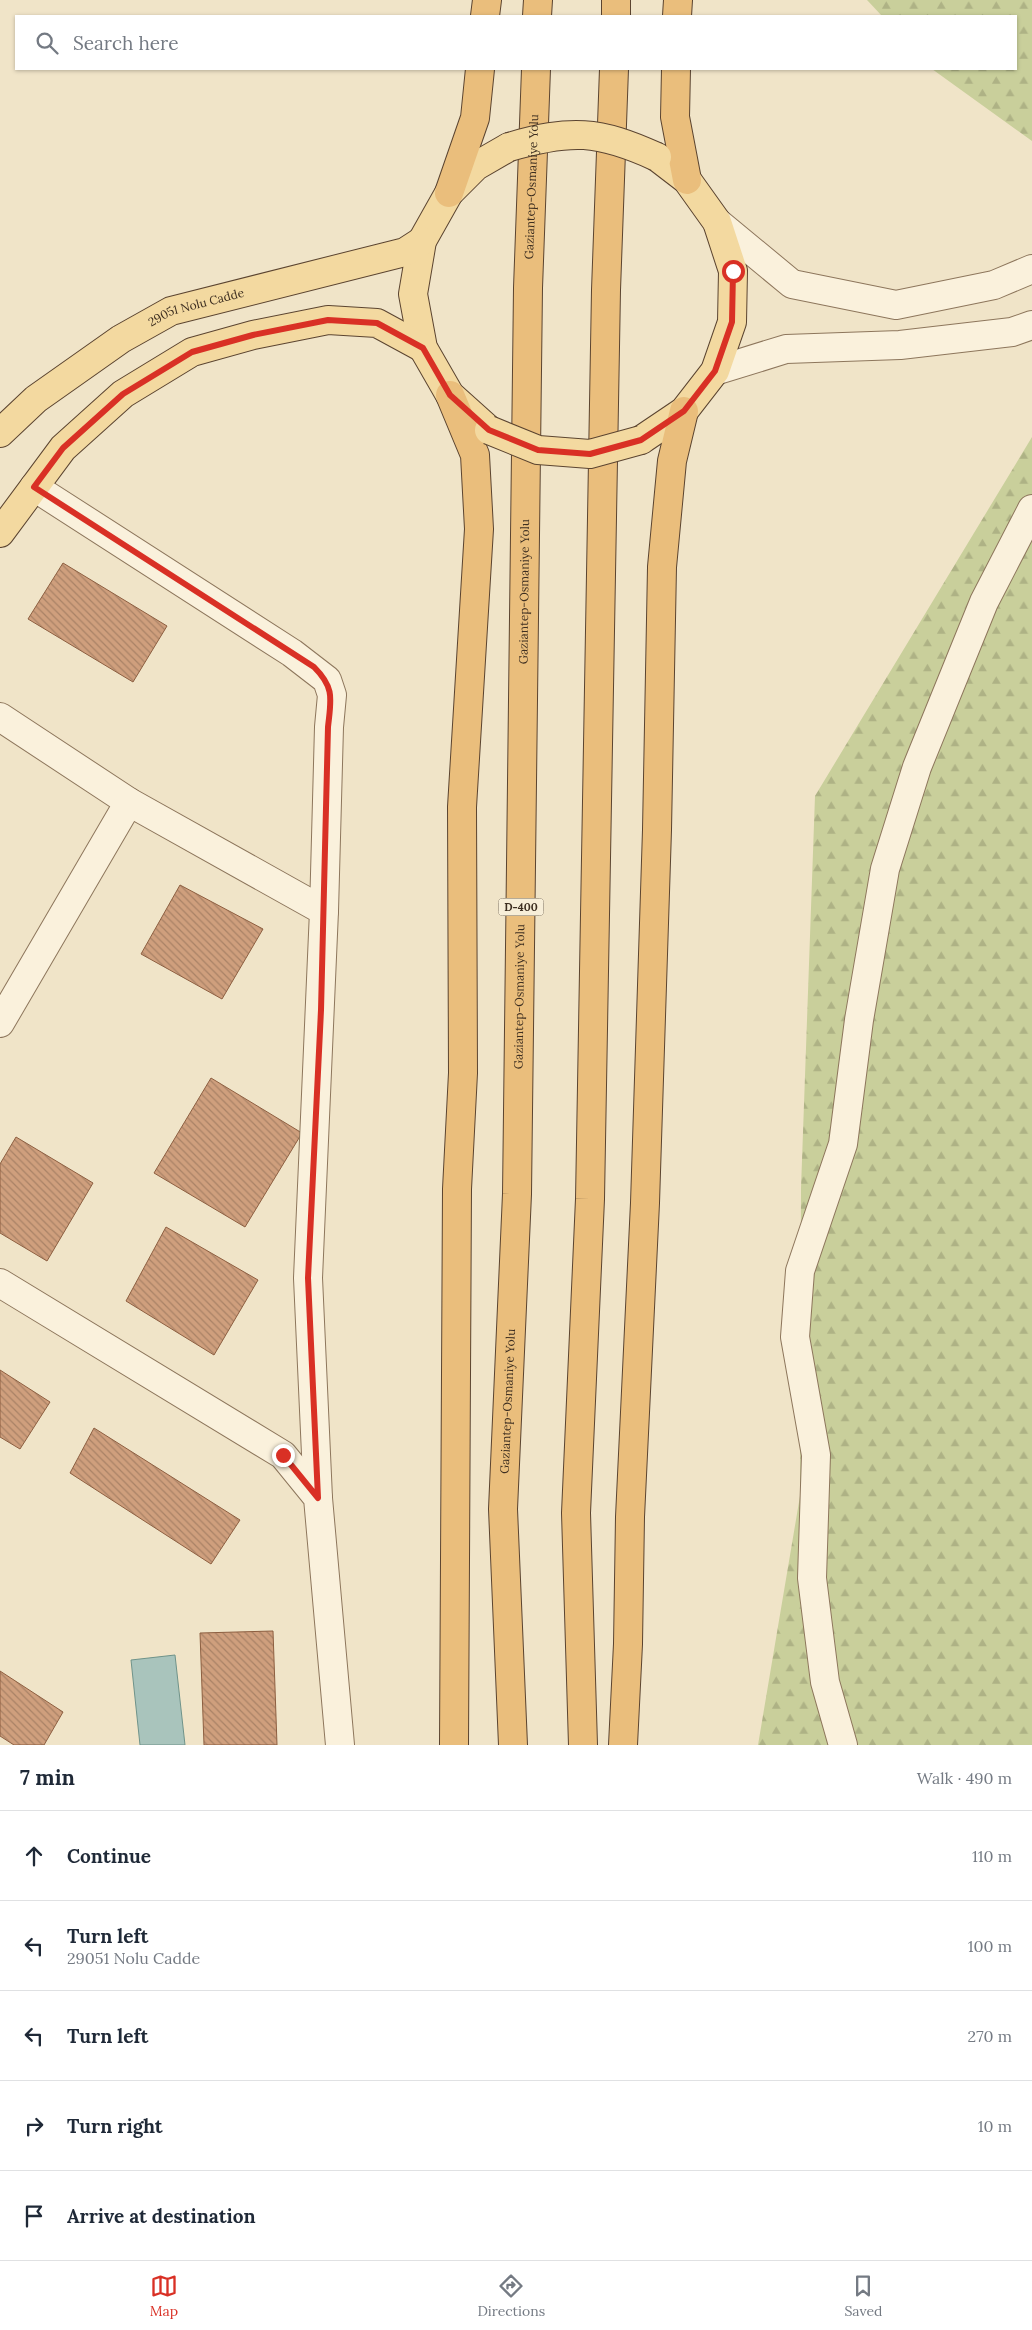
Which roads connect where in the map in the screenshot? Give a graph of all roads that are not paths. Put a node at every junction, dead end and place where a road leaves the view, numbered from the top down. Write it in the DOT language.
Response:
graph roads {
  1 [pos="487,0"];
  2 [pos="538,0"];
  3 [pos="616,0"];
  4 [pos="678,0"];
  5 [pos="485,15"];
  6 [pos="537,15"];
  7 [pos="616,15"];
  8 [pos="677,15"];
  9 [pos="480,70"];
  10 [pos="536,70"];
  11 [pos="614,70"];
  12 [pos="676,70"];
  13 [pos="687,180"];
  14 [pos="449,193"];
  15 [pos="717,222"];
  16 [pos="422,241"];
  17 [pos="1032,269"];
  18 [pos="1032,324"];
  19 [pos="423,348"];
  20 [pos="715,371"];
  21 [pos="450,395"];
  22 [pos="684,411"];
  23 [pos="0,433"];
  24 [pos="34,487"];
  25 [pos="1032,509"];
  26 [pos="0,533"];
  27 [pos="0,716"];
  28 [pos="129,802"];
  29 [pos="324,911"];
  30 [pos="0,1023"];
  31 [pos="0,1283"];
  32 [pos="318,1498"];
  33 [pos="340,1745"];
  34 [pos="454,1745"];
  35 [pos="513,1745"];
  36 [pos="583,1745"];
  37 [pos="623,1745"];
  38 [pos="843,1745"];
  1 -- 5 [label="highway"];
  2 -- 6 [label="highway"];
  3 -- 7 [label="highway"];
  4 -- 8 [label="highway"];
  9 -- 14 [label="highway"];
  10 -- 35 [label="highway, Gaziantep-Osmaniye Yolu / D-400"];
  11 -- 36 [label="highway"];
  12 -- 13 [label="highway"];
  13 -- 14 [label="main road, bridge"];
  13 -- 15 [label="main road"];
  14 -- 16 [label="main road"];
  15 -- 17 [label="street"];
  15 -- 20 [label="main road"];
  16 -- 19 [label="main road"];
  16 -- 23 [label="main road, 29051 Nolu Cadde"];
  18 -- 20 [label="street"];
  19 -- 21 [label="main road"];
  19 -- 24 [label="main road"];
  20 -- 22 [label="main road"];
  21 -- 22 [label="main road, bridge"];
  21 -- 34 [label="highway"];
  22 -- 37 [label="highway"];
  24 -- 26 [label="main road"];
  24 -- 29 [label="street"];
  25 -- 38 [label="street"];
  27 -- 28 [label="street"];
  28 -- 29 [label="street"];
  28 -- 30 [label="street"];
  29 -- 32 [label="street"];
  31 -- 32 [label="street"];
  32 -- 33 [label="street"];
}
